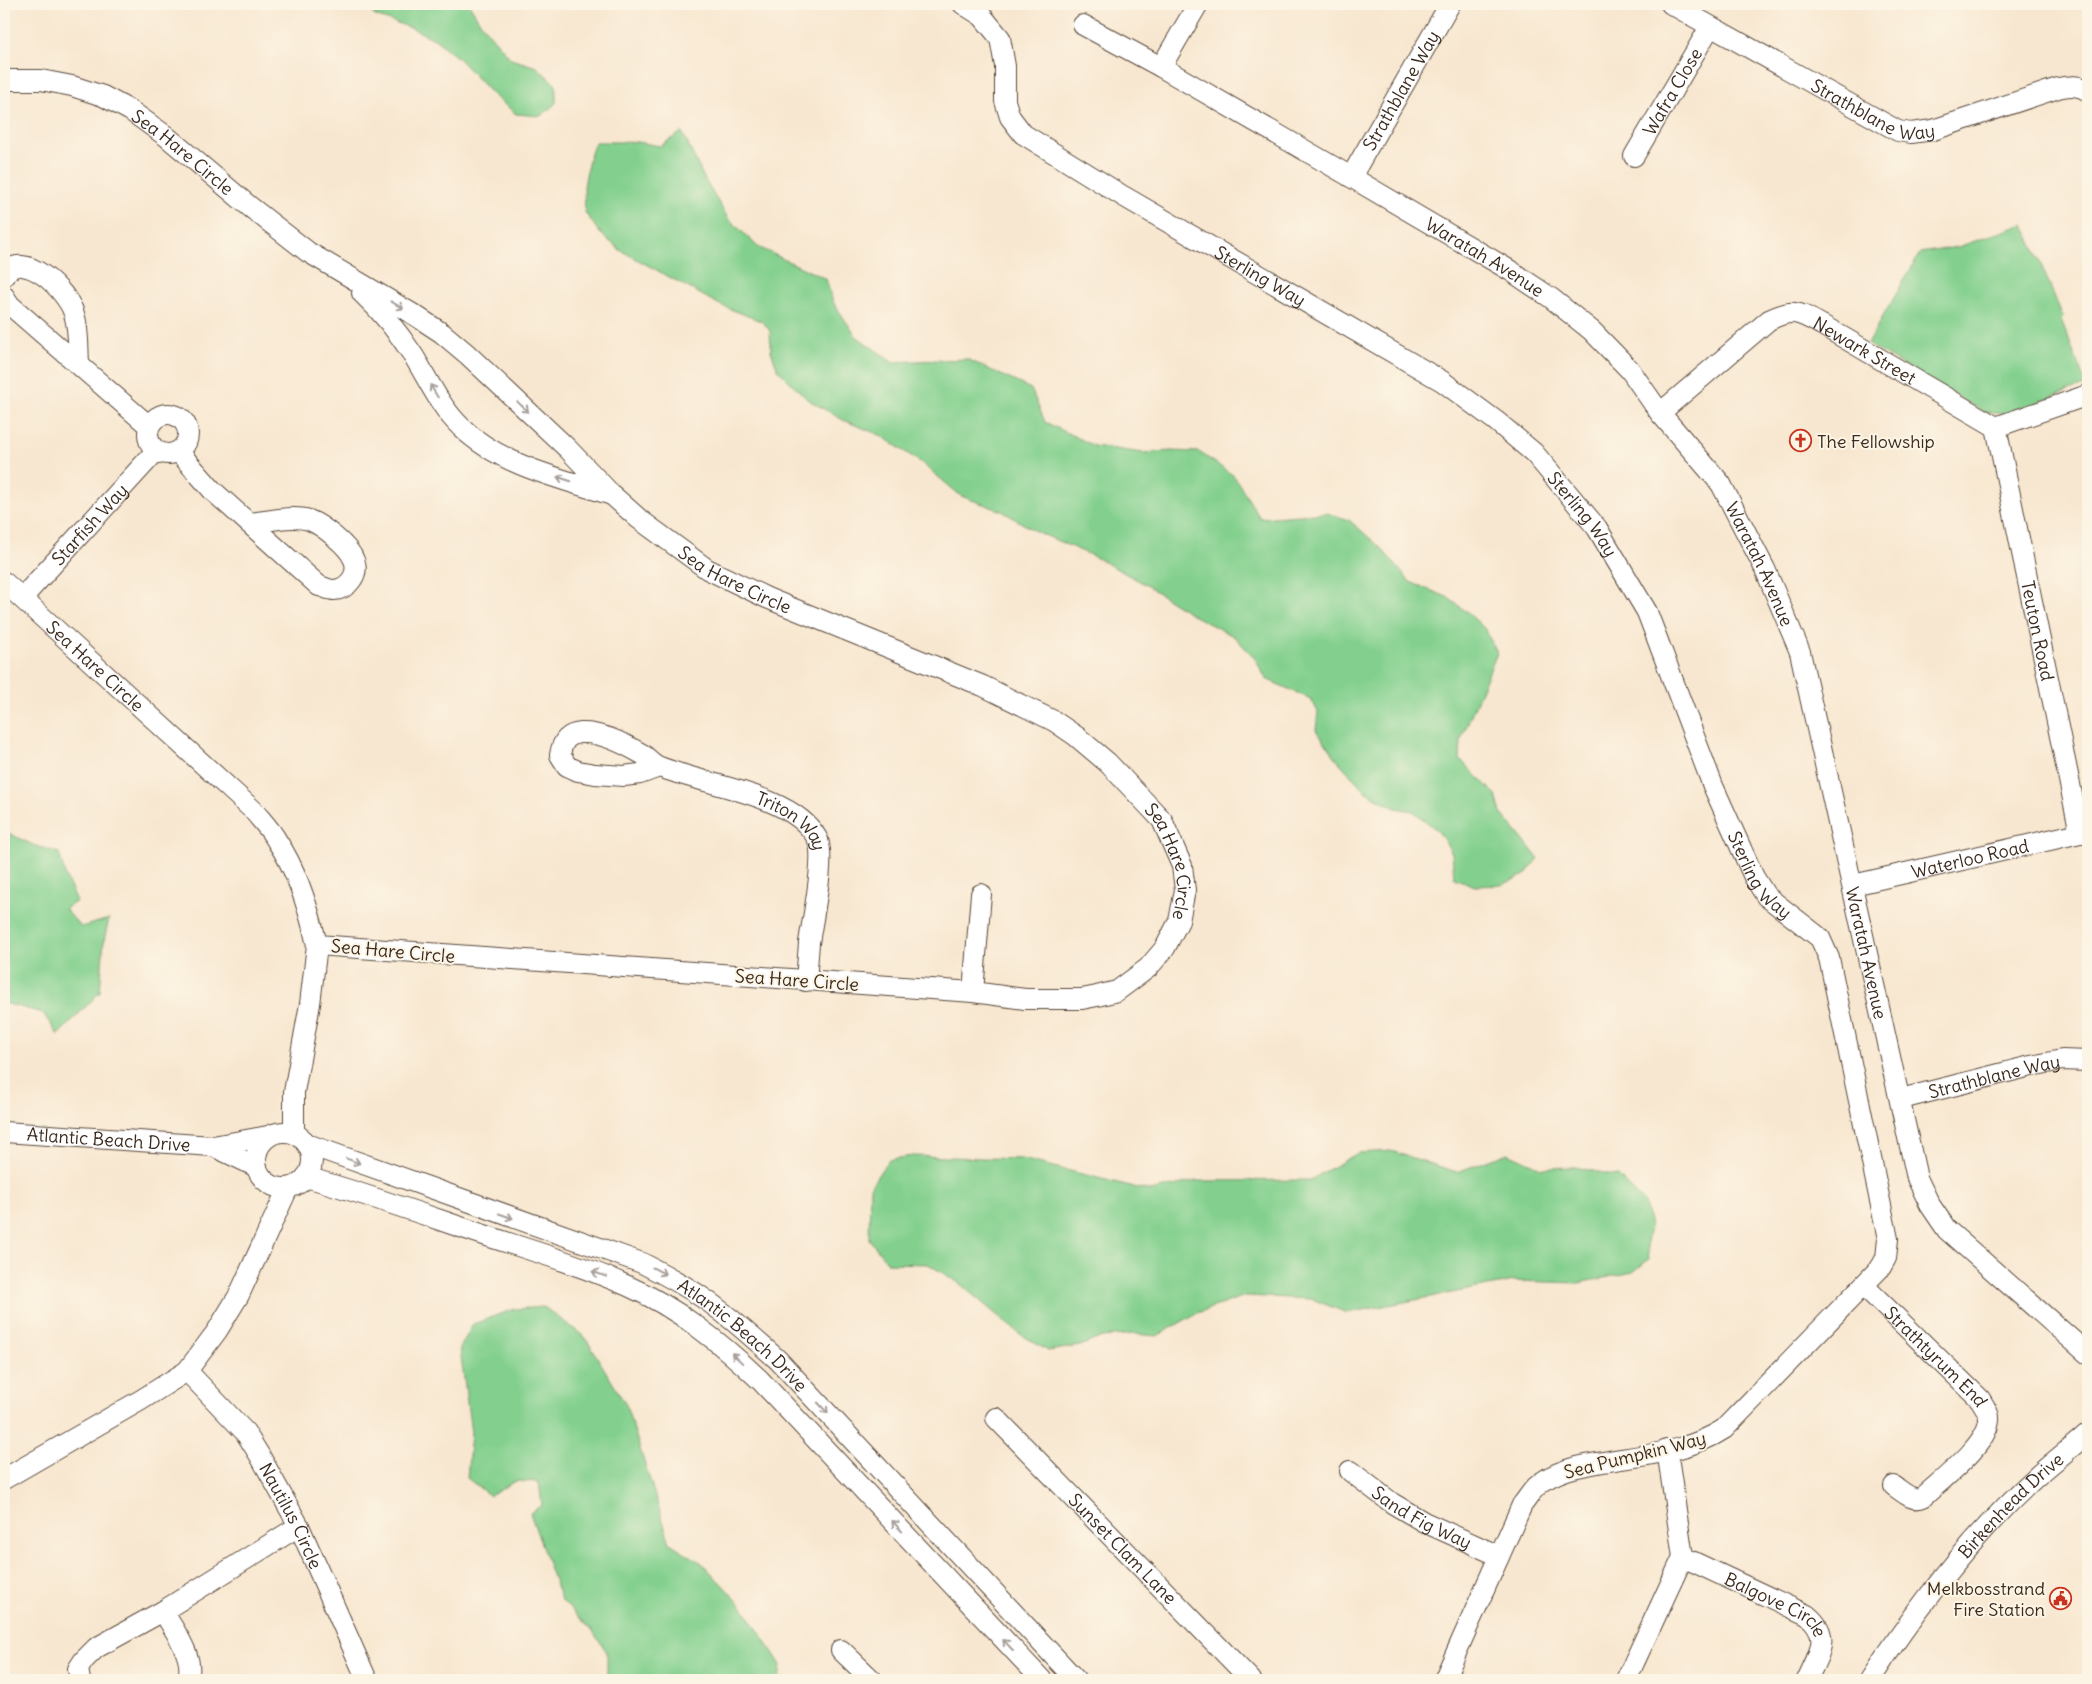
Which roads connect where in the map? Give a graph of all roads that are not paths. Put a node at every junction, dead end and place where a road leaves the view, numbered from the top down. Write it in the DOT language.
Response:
graph roads {
  1 [pos="963,4"];
  2 [pos="1198,4"];
  3 [pos="1450,4"];
  4 [pos="1671,4"];
  5 [pos="1083,25"];
  6 [pos="1710,27"];
  7 [pos="1161,67"];
  8 [pos="4,80"];
  9 [pos="2088,91"];
  10 [pos="1634,156"];
  11 [pos="1351,177"];
  12 [pos="340,272"];
  13 [pos="4,276"];
  14 [pos="4,296"];
  15 [pos="78,364"];
  16 [pos="2088,395"];
  17 [pos="1660,412"];
  18 [pos="149,426"];
  19 [pos="1996,427"];
  20 [pos="156,451"];
  21 [pos="178,452"];
  22 [pos="611,494"];
  23 [pos="251,524"];
  24 [pos="4,582"];
  25 [pos="22,598"];
  26 [pos="659,767"];
  27 [pos="2084,833"];
  28 [pos="1853,885"];
  29 [pos="981,894"];
  30 [pos="317,945"];
  31 [pos="806,981"];
  32 [pos="973,992"];
  33 [pos="2088,1062"];
  34 [pos="1901,1099"];
  35 [pos="4,1132"];
  36 [pos="287,1136"];
  37 [pos="213,1146"];
  38 [pos="257,1167"];
  39 [pos="306,1177"];
  40 [pos="281,1187"];
  41 [pos="572,1239"];
  42 [pos="564,1261"];
  43 [pos="1881,1267"];
  44 [pos="1864,1286"];
  45 [pos="2088,1354"];
  46 [pos="778,1360"];
  47 [pos="187,1371"];
  48 [pos="760,1380"];
  49 [pos="996,1418"];
  50 [pos="2088,1433"];
  51 [pos="1667,1450"];
  52 [pos="1350,1471"];
  53 [pos="4,1479"];
  54 [pos="1894,1486"];
  55 [pos="299,1526"];
  56 [pos="953,1549"];
  57 [pos="1499,1556"];
  58 [pos="1682,1557"];
  59 [pos="934,1566"];
  60 [pos="163,1611"];
  61 [pos="841,1650"];
  62 [pos="80,1680"];
  63 [pos="187,1680"];
  64 [pos="367,1680"];
  65 [pos="872,1680"];
  66 [pos="1042,1680"];
  67 [pos="1076,1680"];
  68 [pos="1251,1680"];
  69 [pos="1444,1680"];
  70 [pos="1626,1680"];
  71 [pos="1807,1680"];
  72 [pos="1870,1680"];
  1 -- 43 [label="street, Sterling Way"];
  2 -- 7 [label="street"];
  3 -- 11 [label="street, Strathblane Way"];
  4 -- 6 [label="street, Strathblane Way"];
  5 -- 7 [label="street, Waratah Avenue"];
  6 -- 9 [label="street, Strathblane Way"];
  6 -- 10 [label="street, Wafra Close"];
  7 -- 11 [label="street, Waratah Avenue"];
  8 -- 12 [label="street, Sea Hare Circle"];
  11 -- 17 [label="street, Waratah Avenue"];
  12 -- 22 [label="street, Sea Hare Circle, one-way"];
  22 -- 12 [label="street, Sea Hare Circle, one-way"];
  13 -- 15 [label="street"];
  14 -- 15 [label="street"];
  15 -- 18 [label="street"];
  16 -- 19 [label="street"];
  17 -- 19 [label="street, Newark Street"];
  17 -- 28 [label="street, Waratah Avenue"];
  18 -- 20 [label="street"];
  18 -- 21 [label="street"];
  19 -- 27 [label="street, Teuton Road"];
  20 -- 21 [label="street"];
  20 -- 25 [label="street, Starfish Way"];
  21 -- 23 [label="street"];
  22 -- 32 [label="street, Sea Hare Circle"];
  23 -- 23 [label="street"];
  24 -- 25 [label="street, Sea Hare Circle"];
  25 -- 30 [label="street, Sea Hare Circle"];
  26 -- 31 [label="street, Triton Way"];
  27 -- 28 [label="street, Waterloo Road"];
  28 -- 34 [label="street, Waratah Avenue"];
  29 -- 32 [label="street"];
  30 -- 31 [label="street, Sea Hare Circle"];
  30 -- 36 [label="street, Sea Hare Circle"];
  31 -- 32 [label="street, Sea Hare Circle"];
  33 -- 34 [label="street, Strathblane Way"];
  34 -- 45 [label="street, Waratah Avenue"];
  35 -- 37 [label="street, Atlantic Beach Drive"];
  36 -- 37 [label="street, Atlantic Beach Drive"];
  36 -- 38 [label="street"];
  36 -- 39 [label="street"];
  36 -- 41 [label="street, Atlantic Beach Drive, one-way"];
  37 -- 38 [label="street, Atlantic Beach Drive"];
  38 -- 40 [label="street"];
  39 -- 40 [label="street"];
  39 -- 42 [label="street, Atlantic Beach Drive"];
  40 -- 47 [label="street"];
  41 -- 42 [label="street"];
  41 -- 46 [label="street, Atlantic Beach Drive, one-way"];
  48 -- 42 [label="street, Atlantic Beach Drive, one-way"];
  43 -- 44 [label="street, Sea Pumpkin Way"];
  44 -- 51 [label="street, Sea Pumpkin Way"];
  44 -- 54 [label="street, Strathtyrum End"];
  46 -- 48 [label="street"];
  46 -- 56 [label="street, Atlantic Beach Drive, one-way"];
  47 -- 53 [label="street"];
  47 -- 55 [label="street, Nautilus Circle"];
  59 -- 48 [label="street, Atlantic Beach Drive, one-way"];
  49 -- 68 [label="street, Sunset Clam Lane"];
  50 -- 72 [label="street, Birkenhead Drive"];
  51 -- 57 [label="street, Sea Pumpkin Way"];
  51 -- 58 [label="street"];
  52 -- 57 [label="street, Sand Fig Way"];
  55 -- 60 [label="street"];
  55 -- 64 [label="street, Nautilus Circle"];
  56 -- 59 [label="street"];
  56 -- 67 [label="street, Atlantic Beach Drive"];
  57 -- 69 [label="street, Sea Pumpkin Way"];
  58 -- 70 [label="street"];
  58 -- 71 [label="street, Balgove Circle"];
  66 -- 59 [label="street, Atlantic Beach Drive, one-way"];
  60 -- 62 [label="street"];
  60 -- 63 [label="street"];
  61 -- 65 [label="street"];
}
